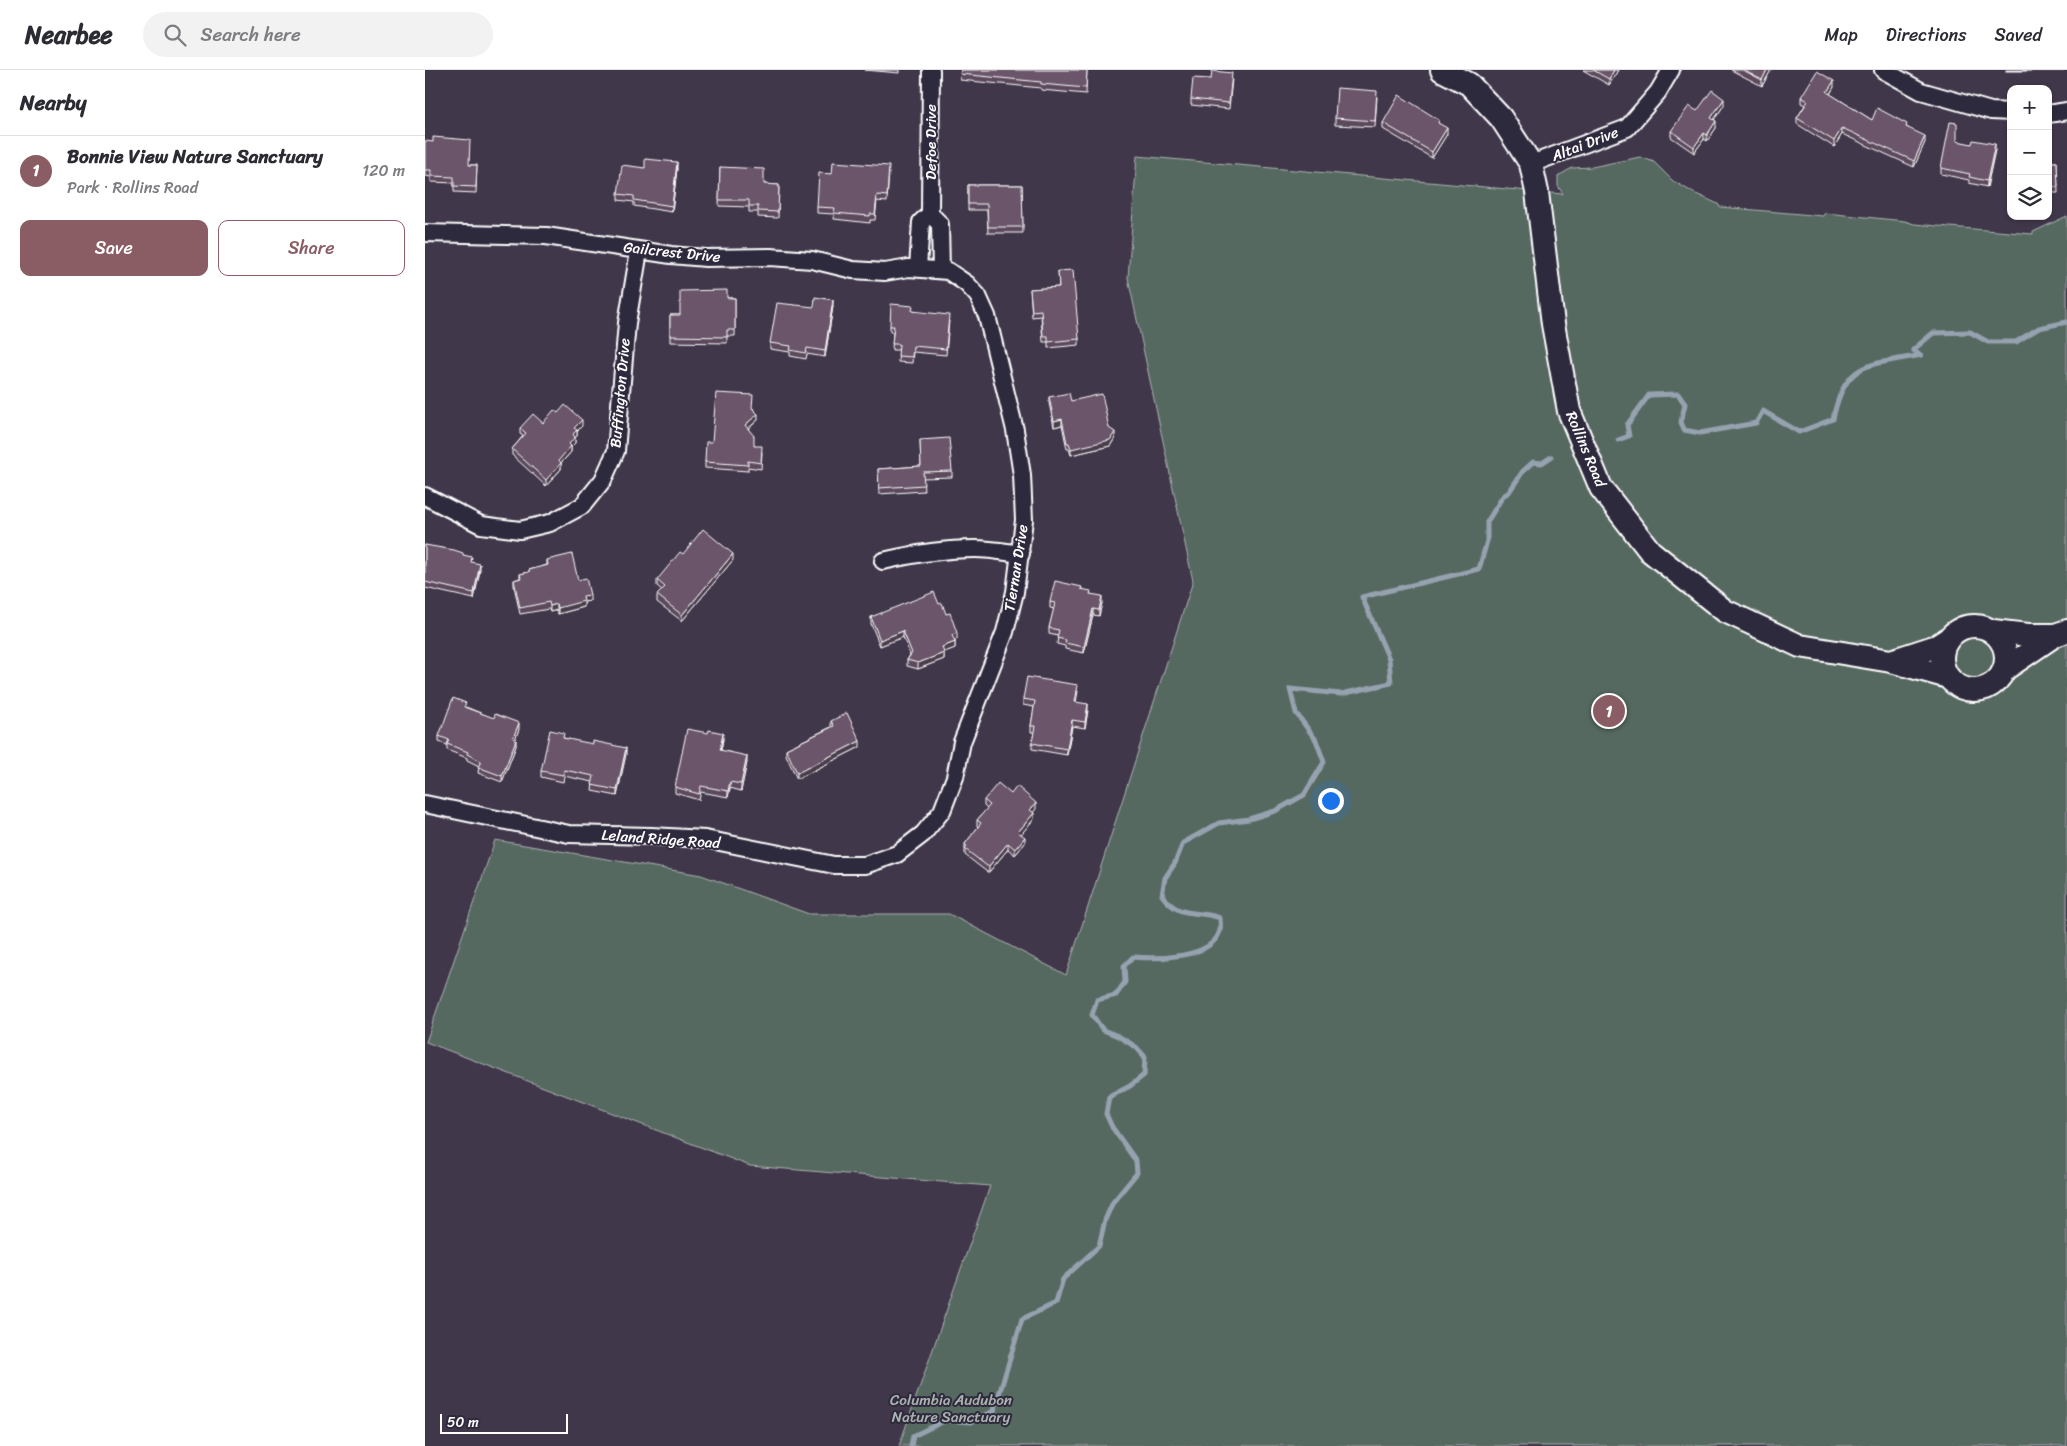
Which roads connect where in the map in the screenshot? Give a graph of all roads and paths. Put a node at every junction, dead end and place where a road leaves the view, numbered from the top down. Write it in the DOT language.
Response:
graph roads {
  1 [pos="931,70"];
  2 [pos="1442,70"];
  3 [pos="1671,70"];
  4 [pos="1883,70"];
  5 [pos="2067,111"];
  6 [pos="2007,112"];
  7 [pos="2052,113"];
  8 [pos="1531,164"];
  9 [pos="930,214"];
  10 [pos="425,233"];
  11 [pos="639,251"];
  12 [pos="918,268"];
  13 [pos="941,270"];
  14 [pos="425,496"];
  15 [pos="1021,554"];
  16 [pos="883,561"];
  17 [pos="1993,631"];
  18 [pos="2061,633"];
  19 [pos="1948,639"];
  20 [pos="1891,661"];
  21 [pos="2005,669"];
  22 [pos="1948,677"];
  23 [pos="425,804"];
  24 [pos="897,854"];
  1 -- 9 [label="street, Defoe Drive"];
  2 -- 8 [label="street, Rollins Road"];
  3 -- 8 [label="street, Altai Drive"];
  4 -- 6 [label="street"];
  5 -- 7 [label="street"];
  8 -- 20 [label="street, Rollins Road"];
  9 -- 12 [label="street, Defoe Drive"];
  9 -- 13 [label="street, Defoe Drive"];
  10 -- 11 [label="street, Gailcrest Drive"];
  11 -- 12 [label="street, Gailcrest Drive"];
  11 -- 14 [label="street, Buffington Drive"];
  12 -- 13 [label="street, Tiernan Drive"];
  13 -- 15 [label="street, Tiernan Drive"];
  15 -- 16 [label="street"];
  15 -- 24 [label="street, Tiernan Drive"];
  17 -- 18 [label="street, Rollins Road"];
  17 -- 19 [label="street, Rollins Road"];
  17 -- 21 [label="street"];
  18 -- 21 [label="street, Rollins Road"];
  19 -- 20 [label="street, Rollins Road"];
  19 -- 22 [label="street"];
  20 -- 22 [label="street, Rollins Road"];
  21 -- 22 [label="street, Rollins Road"];
  23 -- 24 [label="street, Leland Ridge Road"];
}
